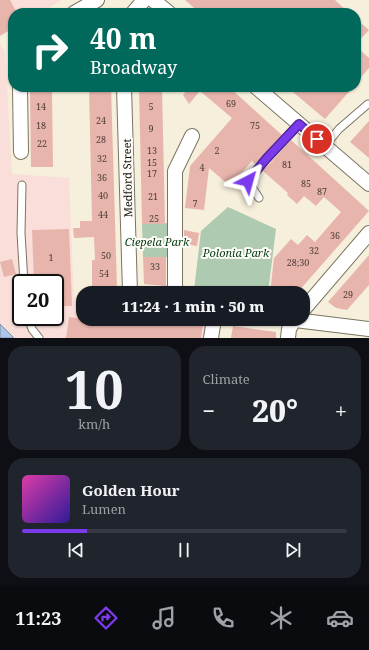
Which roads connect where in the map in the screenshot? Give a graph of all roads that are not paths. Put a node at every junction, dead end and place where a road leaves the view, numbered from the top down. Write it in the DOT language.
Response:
graph roads {
  1 [pos="97,0"];
  2 [pos="144,0"];
  3 [pos="153,0"];
  4 [pos="83,8"];
  5 [pos="137,8"];
  6 [pos="163,8"];
  7 [pos="20,92"];
  8 [pos="124,92"];
  9 [pos="262,92"];
  10 [pos="369,104"];
  11 [pos="299,124"];
  12 [pos="192,136"];
  13 [pos="325,146"];
  14 [pos="21,152"];
  15 [pos="369,184"];
  16 [pos="22,185"];
  17 [pos="259,198"];
  18 [pos="369,233"];
  19 [pos="23,274"];
  20 [pos="130,286"];
  21 [pos="175,286"];
  22 [pos="310,300"];
  23 [pos="310,319"];
  24 [pos="31,326"];
  25 [pos="213,326"];
  26 [pos="290,326"];
  27 [pos="369,329"];
  28 [pos="39,338"];
  29 [pos="211,338"];
  30 [pos="288,338"];
  1 -- 4 [label="street"];
  2 -- 5 [label="street"];
  3 -- 6 [label="street"];
  7 -- 14 [label="street"];
  8 -- 20 [label="street, Medford Street"];
  9 -- 11 [label="street"];
  10 -- 13 [label="lane"];
  11 -- 13 [label="street"];
  11 -- 17 [label="lane"];
  12 -- 21 [label="street"];
  13 -- 15 [label="street"];
  16 -- 19 [label="lane"];
  18 -- 22 [label="street"];
  23 -- 27 [label="street"];
  24 -- 28 [label="lane"];
  25 -- 29 [label="street"];
  26 -- 30 [label="street"];
}
